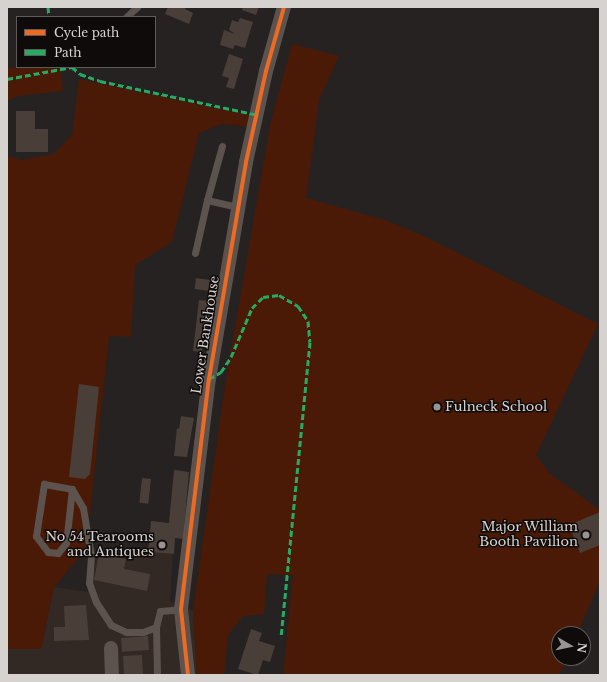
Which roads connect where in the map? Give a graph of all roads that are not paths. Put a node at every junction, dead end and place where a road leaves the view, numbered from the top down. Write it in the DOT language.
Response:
graph roads {
  1 [pos="137,7"];
  2 [pos="284,7"];
  3 [pos="127,16"];
  4 [pos="222,146"];
  5 [pos="207,200"];
  6 [pos="238,207"];
  7 [pos="195,253"];
  8 [pos="72,489"];
  9 [pos="181,609"];
  10 [pos="156,628"];
  11 [pos="111,648"];
  12 [pos="112,675"];
  13 [pos="157,675"];
  14 [pos="188,675"];
  1 -- 3 [label="lane"];
  2 -- 6 [label="street, Lower Bankhouse"];
  4 -- 5 [label="lane"];
  5 -- 6 [label="lane"];
  5 -- 7 [label="lane"];
  6 -- 9 [label="street, Lower Bankhouse"];
  8 -- 8 [label="lane"];
  8 -- 10 [label="lane"];
  9 -- 10 [label="lane"];
  9 -- 14 [label="street, Lower Bankhouse"];
  10 -- 13 [label="lane"];
  11 -- 12 [label="street"];
}
